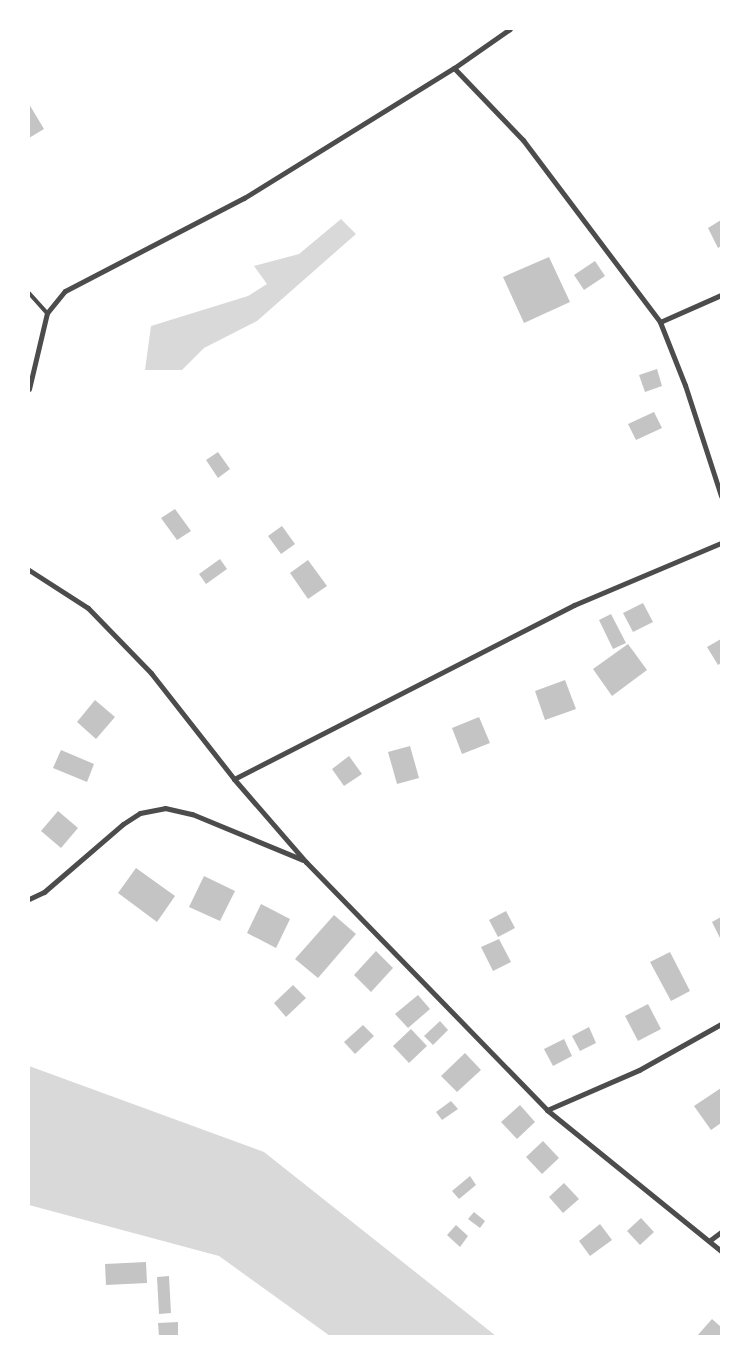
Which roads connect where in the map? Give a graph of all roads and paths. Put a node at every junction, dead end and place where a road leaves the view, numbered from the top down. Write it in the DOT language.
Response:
graph roads {
  1 [pos="510,29"];
  2 [pos="454,68"];
  3 [pos="29,293"];
  4 [pos="721,295"];
  5 [pos="47,313"];
  6 [pos="660,322"];
  7 [pos="29,389"];
  8 [pos="721,496"];
  9 [pos="721,543"];
  10 [pos="29,570"];
  11 [pos="234,779"];
  12 [pos="306,862"];
  13 [pos="29,899"];
  14 [pos="721,1024"];
  15 [pos="547,1110"];
  16 [pos="721,1232"];
  17 [pos="709,1241"];
  18 [pos="721,1251"];
  1 -- 2 [label="street"];
  2 -- 5 [label="street"];
  2 -- 6 [label="street"];
  3 -- 5 [label="lane"];
  4 -- 6 [label="street"];
  5 -- 7 [label="street"];
  6 -- 8 [label="street"];
  9 -- 11 [label="street"];
  10 -- 11 [label="street"];
  11 -- 12 [label="street"];
  12 -- 13 [label="street"];
  12 -- 15 [label="street"];
  14 -- 15 [label="street"];
  15 -- 17 [label="street"];
  16 -- 17 [label="street"];
  17 -- 18 [label="street"];
}
